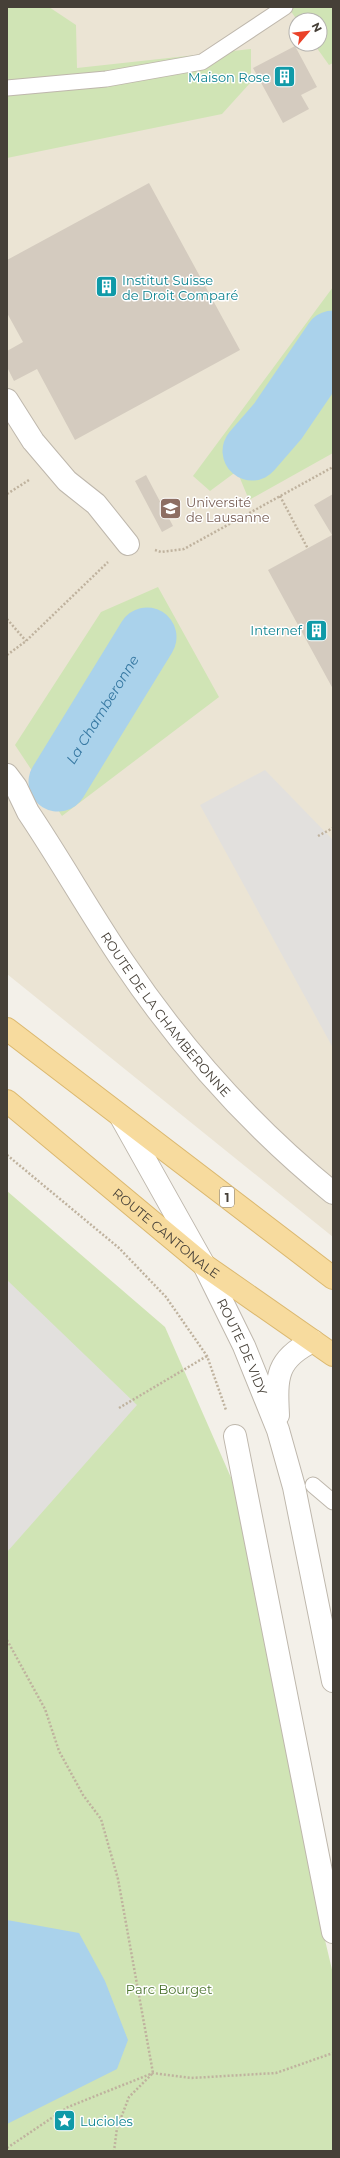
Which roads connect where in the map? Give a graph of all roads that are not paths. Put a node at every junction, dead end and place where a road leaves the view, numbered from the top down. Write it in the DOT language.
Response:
graph roads {
  1 [pos="285,7"];
  2 [pos="7,88"];
  3 [pos="7,400"];
  4 [pos="128,544"];
  5 [pos="7,775"];
  6 [pos="7,796"];
  7 [pos="28,812"];
  8 [pos="7,1029"];
  9 [pos="7,1101"];
  10 [pos="121,1117"];
  11 [pos="333,1193"];
  12 [pos="204,1265"];
  13 [pos="333,1278"];
  14 [pos="313,1341"];
  15 [pos="333,1355"];
  16 [pos="278,1430"];
  17 [pos="235,1436"];
  18 [pos="313,1485"];
  19 [pos="333,1502"];
  20 [pos="333,1681"];
  21 [pos="333,1932"];
  1 -- 2 [label="lane"];
  3 -- 4 [label="street"];
  5 -- 7 [label="street, ROUTE DE LA CHAMBERONNE"];
  6 -- 7 [label="street, ROUTE DE LA CHAMBERONNE"];
  7 -- 11 [label="street, ROUTE DE LA CHAMBERONNE"];
  8 -- 10 [label="main road, 1"];
  9 -- 12 [label="main road, ROUTE CANTONALE"];
  10 -- 12 [label="street, ROUTE DE VIDY"];
  10 -- 13 [label="main road, 1"];
  12 -- 14 [label="main road, ROUTE CANTONALE"];
  12 -- 16 [label="street, ROUTE DE VIDY"];
  14 -- 15 [label="main road, ROUTE CANTONALE"];
  14 -- 16 [label="street, ROUTE DE VIDY"];
  16 -- 20 [label="street, ROUTE DE VIDY"];
  17 -- 21 [label="street"];
  18 -- 19 [label="lane"];
}
